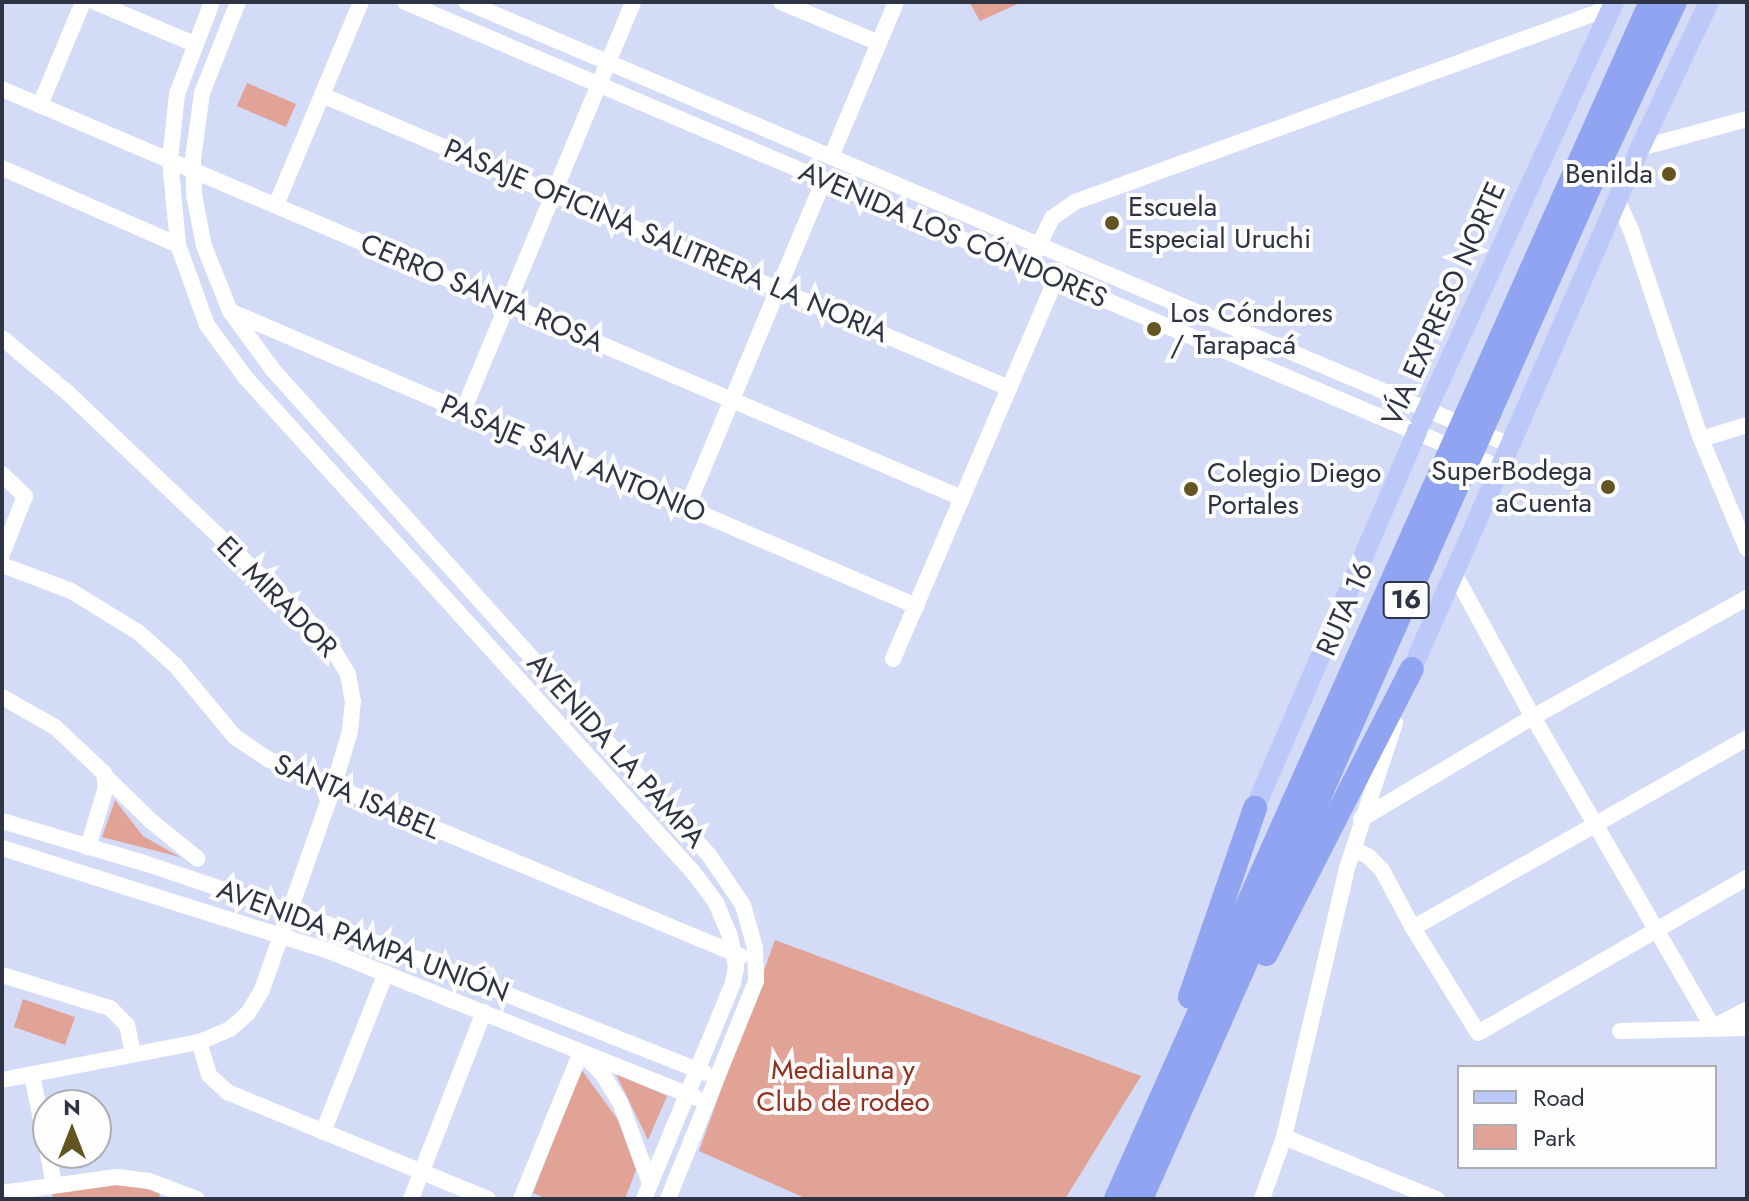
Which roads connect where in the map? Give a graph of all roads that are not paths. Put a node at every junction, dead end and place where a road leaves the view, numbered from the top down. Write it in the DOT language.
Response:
graph roads {
  1 [pos="83,2"];
  2 [pos="95,2"];
  3 [pos="212,2"];
  4 [pos="238,2"];
  5 [pos="361,2"];
  6 [pos="405,2"];
  7 [pos="466,2"];
  8 [pos="633,2"];
  9 [pos="781,2"];
  10 [pos="896,2"];
  11 [pos="1651,2"];
  12 [pos="1675,2"];
  13 [pos="1709,2"];
  14 [pos="1613,4"];
  15 [pos="879,43"];
  16 [pos="194,44"];
  17 [pos="608,63"];
  18 [pos="599,84"];
  19 [pos="2,89"];
  20 [pos="322,95"];
  21 [pos="40,105"];
  22 [pos="1747,119"];
  23 [pos="1640,148"];
  24 [pos="831,157"];
  25 [pos="170,160"];
  26 [pos="2,168"];
  27 [pos="193,170"];
  28 [pos="824,180"];
  29 [pos="554,193"];
  30 [pos="1617,199"];
  31 [pos="276,205"];
  32 [pos="178,245"];
  33 [pos="1038,245"];
  34 [pos="1066,257"];
  35 [pos="1029,267"];
  36 [pos="1056,279"];
  37 [pos="778,289"];
  38 [pos="507,304"];
  39 [pos="230,311"];
  40 [pos="2,338"];
  41 [pos="1009,388"];
  42 [pos="732,400"];
  43 [pos="463,411"];
  44 [pos="1434,413"];
  45 [pos="1747,425"];
  46 [pos="1425,434"];
  47 [pos="1701,439"];
  48 [pos="1502,441"];
  49 [pos="1493,464"];
  50 [pos="2,474"];
  51 [pos="962,498"];
  52 [pos="687,507"];
  53 [pos="1747,547"];
  54 [pos="2,554"];
  55 [pos="2,565"];
  56 [pos="1454,573"];
  57 [pos="1747,598"];
  58 [pos="916,606"];
  59 [pos="893,659"];
  60 [pos="1412,669"];
  61 [pos="2,697"];
  62 [pos="1533,717"];
  63 [pos="1747,738"];
  64 [pos="106,777"];
  65 [pos="333,788"];
  66 [pos="1255,808"];
  67 [pos="1361,819"];
  68 [pos="2,821"];
  69 [pos="1595,824"];
  70 [pos="88,847"];
  71 [pos="2,848"];
  72 [pos="1353,849"];
  73 [pos="198,859"];
  74 [pos="1747,878"];
  75 [pos="289,911"];
  76 [pos="1413,928"];
  77 [pos="1657,928"];
  78 [pos="281,935"];
  79 [pos="734,953"];
  80 [pos="757,963"];
  81 [pos="386,973"];
  82 [pos="2,975"];
  83 [pos="1747,1010"];
  84 [pos="484,1012"];
  85 [pos="1713,1027"];
  86 [pos="1747,1028"];
  87 [pos="1620,1031"];
  88 [pos="199,1042"];
  89 [pos="581,1052"];
  90 [pos="133,1053"];
  91 [pos="697,1070"];
  92 [pos="32,1075"];
  93 [pos="3,1078"];
  94 [pos="717,1078"];
  95 [pos="687,1095"];
  96 [pos="1161,1095"];
  97 [pos="707,1103"];
  98 [pos="323,1132"];
  99 [pos="1284,1137"];
  100 [pos="422,1172"];
  101 [pos="45,1190"];
  102 [pos="647,1191"];
  103 [pos="2,1193"];
  104 [pos="179,1196"];
  105 [pos="197,1199"];
  106 [pos="411,1199"];
  107 [pos="488,1199"];
  108 [pos="521,1199"];
  109 [pos="668,1199"];
  110 [pos="1116,1199"];
  111 [pos="1141,1199"];
  112 [pos="1262,1199"];
  113 [pos="1437,1199"];
  1 -- 21 [label="street"];
  2 -- 16 [label="street"];
  3 -- 16 [label="street, AVENIDA LA PAMPA"];
  4 -- 27 [label="street, AVENIDA LA PAMPA"];
  5 -- 20 [label="street"];
  6 -- 18 [label="street, AVENIDA LOS CÓNDORES"];
  7 -- 17 [label="street, AVENIDA LOS CÓNDORES"];
  8 -- 17 [label="street"];
  9 -- 15 [label="street"];
  10 -- 15 [label="street"];
  11 -- 96 [label="highway, RUTA 16 / 16"];
  12 -- 111 [label="highway, RUTA 16 / 16"];
  13 -- 23 [label="main road"];
  14 -- 33 [label="street"];
  14 -- 44 [label="main road, VÍA EXPRESO NORTE"];
  15 -- 24 [label="street"];
  16 -- 25 [label="street, AVENIDA LA PAMPA"];
  17 -- 18 [label="street"];
  17 -- 24 [label="street, AVENIDA LOS CÓNDORES"];
  18 -- 28 [label="street, AVENIDA LOS CÓNDORES"];
  18 -- 29 [label="street"];
  19 -- 21 [label="street, CERRO SANTA ROSA"];
  20 -- 29 [label="street, PASAJE OFICINA SALITRERA LA NORIA"];
  20 -- 31 [label="street"];
  21 -- 25 [label="street, CERRO SANTA ROSA"];
  22 -- 23 [label="street"];
  23 -- 30 [label="main road"];
  24 -- 33 [label="street, AVENIDA LOS CÓNDORES"];
  25 -- 27 [label="street, CERRO SANTA ROSA"];
  25 -- 32 [label="street, AVENIDA LA PAMPA"];
  26 -- 32 [label="street"];
  27 -- 31 [label="street, CERRO SANTA ROSA"];
  27 -- 39 [label="street, AVENIDA LA PAMPA"];
  28 -- 35 [label="street, AVENIDA LOS CÓNDORES"];
  28 -- 37 [label="street"];
  29 -- 37 [label="street, PASAJE OFICINA SALITRERA LA NORIA"];
  29 -- 38 [label="street"];
  30 -- 47 [label="street"];
  30 -- 48 [label="main road"];
  31 -- 38 [label="street, CERRO SANTA ROSA"];
  32 -- 79 [label="street, AVENIDA LA PAMPA"];
  33 -- 34 [label="street, AVENIDA LOS CÓNDORES"];
  33 -- 35 [label="street"];
  34 -- 36 [label="street"];
  34 -- 44 [label="street, AVENIDA LOS CÓNDORES"];
  35 -- 36 [label="street, AVENIDA LOS CÓNDORES"];
  36 -- 41 [label="street"];
  36 -- 46 [label="street, AVENIDA LOS CÓNDORES"];
  37 -- 41 [label="street, PASAJE OFICINA SALITRERA LA NORIA"];
  37 -- 42 [label="street"];
  38 -- 42 [label="street, CERRO SANTA ROSA"];
  38 -- 43 [label="street"];
  39 -- 43 [label="street, PASAJE SAN ANTONIO"];
  39 -- 80 [label="street, AVENIDA LA PAMPA"];
  40 -- 65 [label="street, EL MIRADOR"];
  41 -- 51 [label="street"];
  42 -- 51 [label="street, CERRO SANTA ROSA"];
  42 -- 52 [label="street"];
  43 -- 52 [label="street, PASAJE SAN ANTONIO"];
  44 -- 46 [label="main road, VÍA EXPRESO NORTE"];
  44 -- 48 [label="street, AVENIDA LOS CÓNDORES"];
  45 -- 47 [label="street"];
  46 -- 49 [label="street, AVENIDA LOS CÓNDORES"];
  46 -- 66 [label="main road, VÍA EXPRESO NORTE"];
  47 -- 53 [label="street"];
  48 -- 49 [label="main road"];
  49 -- 56 [label="main road"];
  50 -- 54 [label="street"];
  51 -- 58 [label="street"];
  52 -- 58 [label="street, PASAJE SAN ANTONIO"];
  55 -- 65 [label="street, SANTA ISABEL"];
  56 -- 60 [label="main road"];
  56 -- 62 [label="street"];
  57 -- 62 [label="street"];
  58 -- 59 [label="street"];
  60 -- 67 [label="street"];
  60 -- 111 [label="highway"];
  61 -- 64 [label="street"];
  62 -- 67 [label="street"];
  62 -- 69 [label="street"];
  63 -- 69 [label="street"];
  64 -- 70 [label="street"];
  64 -- 73 [label="street"];
  65 -- 75 [label="street, EL MIRADOR"];
  65 -- 79 [label="street, SANTA ISABEL"];
  66 -- 96 [label="highway"];
  67 -- 72 [label="street"];
  68 -- 70 [label="street, AVENIDA PAMPA UNIÓN"];
  69 -- 76 [label="street"];
  69 -- 77 [label="street"];
  70 -- 75 [label="street, AVENIDA PAMPA UNIÓN"];
  71 -- 78 [label="street, AVENIDA PAMPA UNIÓN"];
  72 -- 76 [label="street"];
  72 -- 99 [label="street"];
  74 -- 77 [label="street"];
  75 -- 78 [label="street, EL MIRADOR"];
  75 -- 91 [label="street, AVENIDA PAMPA UNIÓN"];
  76 -- 77 [label="street"];
  77 -- 85 [label="street"];
  78 -- 81 [label="street, AVENIDA PAMPA UNIÓN"];
  78 -- 88 [label="street, EL MIRADOR"];
  79 -- 80 [label="street, SANTA ISABEL"];
  79 -- 91 [label="street, AVENIDA LA PAMPA"];
  80 -- 94 [label="street, AVENIDA LA PAMPA"];
  81 -- 84 [label="street, AVENIDA PAMPA UNIÓN"];
  81 -- 98 [label="street"];
  82 -- 90 [label="street"];
  83 -- 85 [label="street"];
  84 -- 89 [label="street, AVENIDA PAMPA UNIÓN"];
  84 -- 100 [label="street"];
  85 -- 86 [label="street"];
  85 -- 87 [label="street"];
  88 -- 90 [label="street, EL MIRADOR"];
  88 -- 98 [label="street"];
  89 -- 95 [label="street, AVENIDA PAMPA UNIÓN"];
  89 -- 102 [label="street"];
  89 -- 108 [label="street"];
  90 -- 92 [label="street, EL MIRADOR"];
  91 -- 94 [label="street, AVENIDA PAMPA UNIÓN"];
  91 -- 95 [label="street, AVENIDA LA PAMPA"];
  92 -- 93 [label="street, EL MIRADOR"];
  92 -- 101 [label="street"];
  94 -- 97 [label="street, AVENIDA LA PAMPA"];
  95 -- 97 [label="street, AVENIDA PAMPA UNIÓN"];
  95 -- 102 [label="street, AVENIDA LA PAMPA"];
  96 -- 110 [label="highway, RUTA 16 / 16"];
  97 -- 109 [label="street, AVENIDA LA PAMPA"];
  98 -- 100 [label="street"];
  99 -- 112 [label="street"];
  99 -- 113 [label="street"];
  100 -- 106 [label="street"];
  100 -- 107 [label="street"];
  101 -- 103 [label="street"];
  101 -- 104 [label="street"];
  104 -- 105 [label="street"];
}
